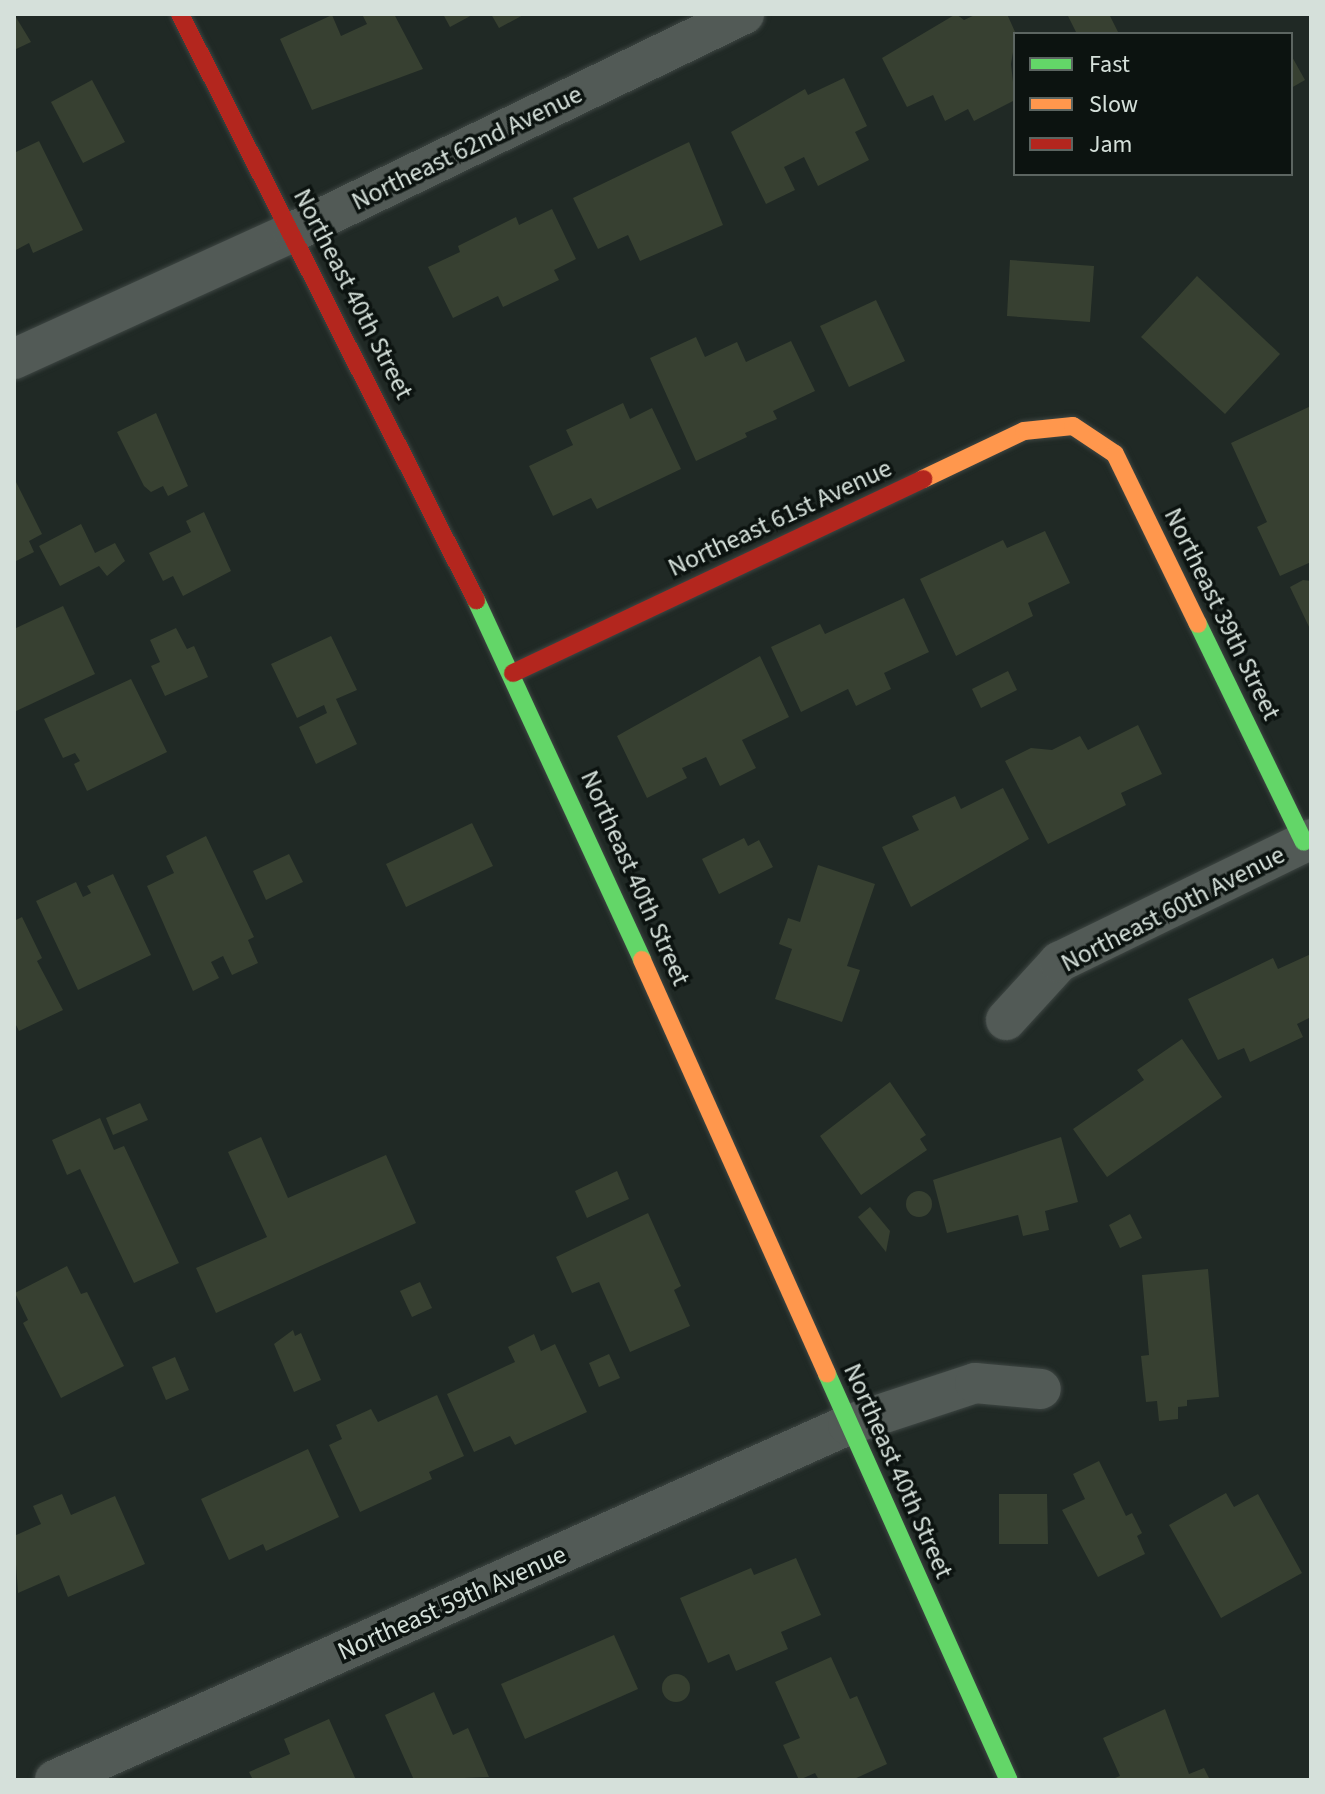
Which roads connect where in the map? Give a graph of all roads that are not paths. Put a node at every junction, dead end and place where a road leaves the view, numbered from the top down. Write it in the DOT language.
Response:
graph roads {
  1 [pos="180,14"];
  2 [pos="744,14"];
  3 [pos="293,232"];
  4 [pos="14,359"];
  5 [pos="1073,426"];
  6 [pos="513,673"];
  7 [pos="1308,841"];
  8 [pos="1006,1020"];
  9 [pos="1041,1389"];
  10 [pos="848,1425"];
  11 [pos="108,1770"];
  12 [pos="55,1780"];
  13 [pos="1009,1780"];
  1 -- 3 [label="street, Northeast 40th Street"];
  2 -- 3 [label="street, Northeast 62nd Avenue"];
  3 -- 4 [label="street, Northeast 62nd Avenue"];
  3 -- 6 [label="street, Northeast 40th Street"];
  5 -- 6 [label="street, Northeast 61st Avenue"];
  5 -- 7 [label="street, Northeast 39th Street"];
  6 -- 10 [label="street, Northeast 40th Street"];
  7 -- 8 [label="street, Northeast 60th Avenue"];
  9 -- 10 [label="street, Northeast 59th Avenue"];
  10 -- 11 [label="street, Northeast 59th Avenue"];
  10 -- 13 [label="street, Northeast 40th Street"];
  11 -- 12 [label="street, Northeast 59th Avenue"];
}
